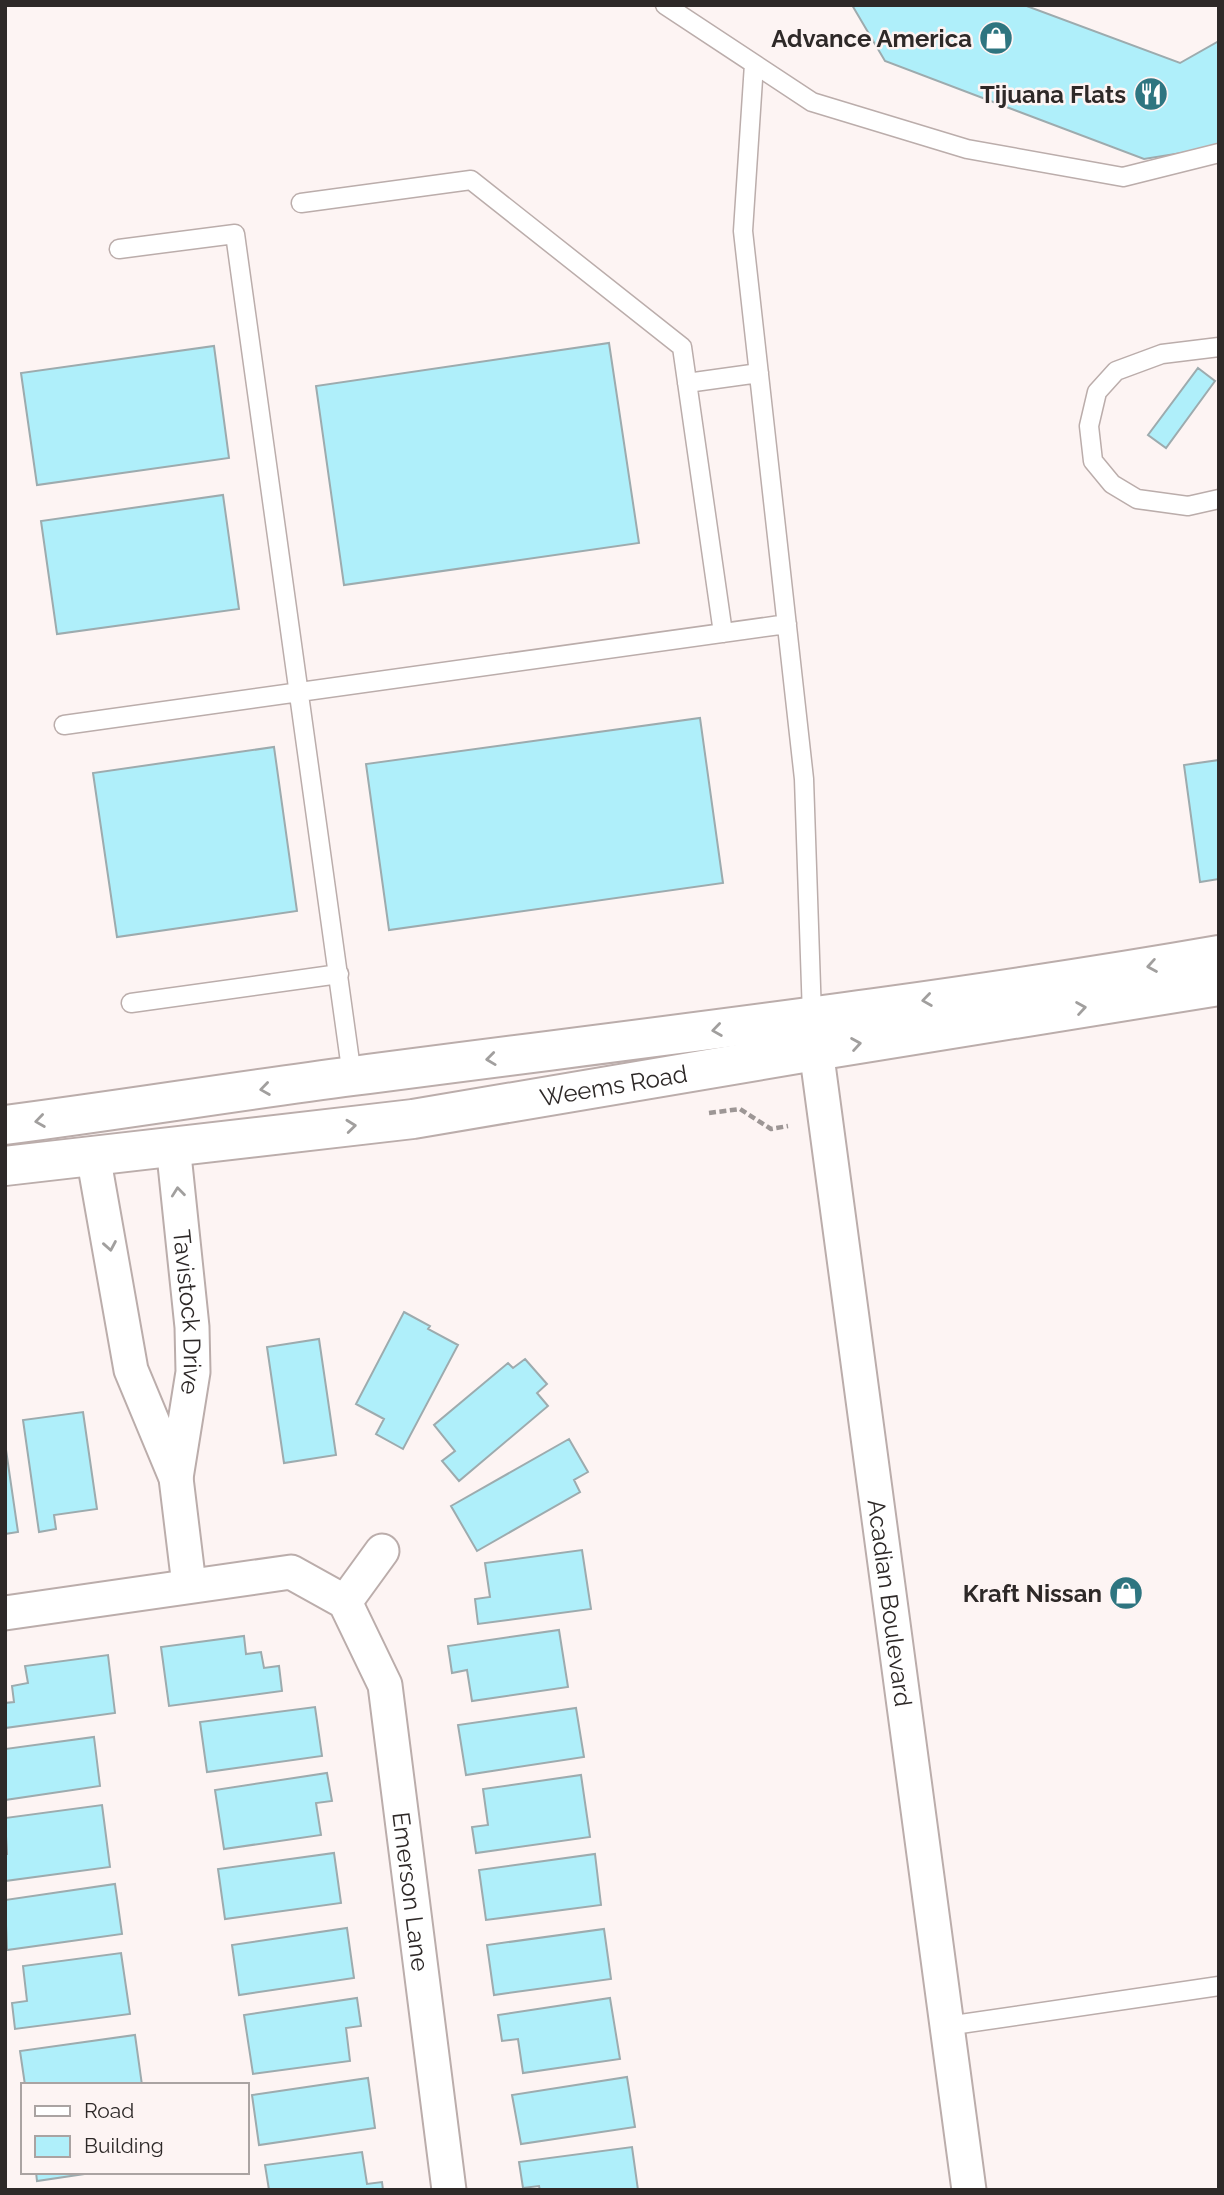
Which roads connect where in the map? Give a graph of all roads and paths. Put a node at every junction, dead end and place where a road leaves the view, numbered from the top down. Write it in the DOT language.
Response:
graph roads {
  1 [pos="665,5"];
  2 [pos="754,64"];
  3 [pos="1219,153"];
  4 [pos="301,203"];
  5 [pos="119,249"];
  6 [pos="1219,347"];
  7 [pos="760,373"];
  8 [pos="687,383"];
  9 [pos="1219,499"];
  10 [pos="787,624"];
  11 [pos="723,633"];
  12 [pos="299,692"];
  13 [pos="64,725"];
  14 [pos="1219,955"];
  15 [pos="339,974"];
  16 [pos="1219,986"];
  17 [pos="131,1003"];
  18 [pos="813,1033"];
  19 [pos="352,1076"];
  20 [pos="5,1125"];
  21 [pos="173,1145"];
  22 [pos="93,1155"];
  23 [pos="5,1166"];
  24 [pos="176,1478"];
  25 [pos="382,1551"];
  26 [pos="189,1585"];
  27 [pos="345,1602"];
  28 [pos="5,1613"];
  29 [pos="1219,1986"];
  30 [pos="947,2026"];
  31 [pos="449,2190"];
  32 [pos="969,2190"];
  1 -- 2 [label="lane"];
  2 -- 3 [label="lane"];
  2 -- 7 [label="lane"];
  4 -- 8 [label="lane"];
  5 -- 12 [label="lane"];
  6 -- 9 [label="lane"];
  7 -- 8 [label="lane"];
  7 -- 10 [label="lane"];
  8 -- 11 [label="lane"];
  10 -- 11 [label="lane"];
  10 -- 18 [label="lane"];
  11 -- 12 [label="lane"];
  12 -- 13 [label="lane"];
  12 -- 15 [label="lane"];
  14 -- 18 [label="street, Weems Road, one-way"];
  15 -- 17 [label="lane"];
  15 -- 19 [label="lane"];
  18 -- 16 [label="street, Weems Road, one-way"];
  18 -- 19 [label="street, Weems Road, one-way"];
  21 -- 18 [label="street, Weems Road, one-way"];
  18 -- 30 [label="street, Acadian Boulevard"];
  19 -- 20 [label="street, Weems Road, one-way"];
  21 -- 22 [label="street, Weems Road"];
  24 -- 21 [label="street, Tavistock Drive, one-way"];
  22 -- 23 [label="street, Weems Road"];
  22 -- 24 [label="street, Tavistock Drive, one-way"];
  24 -- 26 [label="street, Tavistock Drive"];
  25 -- 27 [label="street"];
  26 -- 27 [label="street"];
  26 -- 28 [label="street"];
  27 -- 31 [label="street, Emerson Lane"];
  29 -- 30 [label="lane"];
  30 -- 32 [label="street, Acadian Boulevard"];
}
